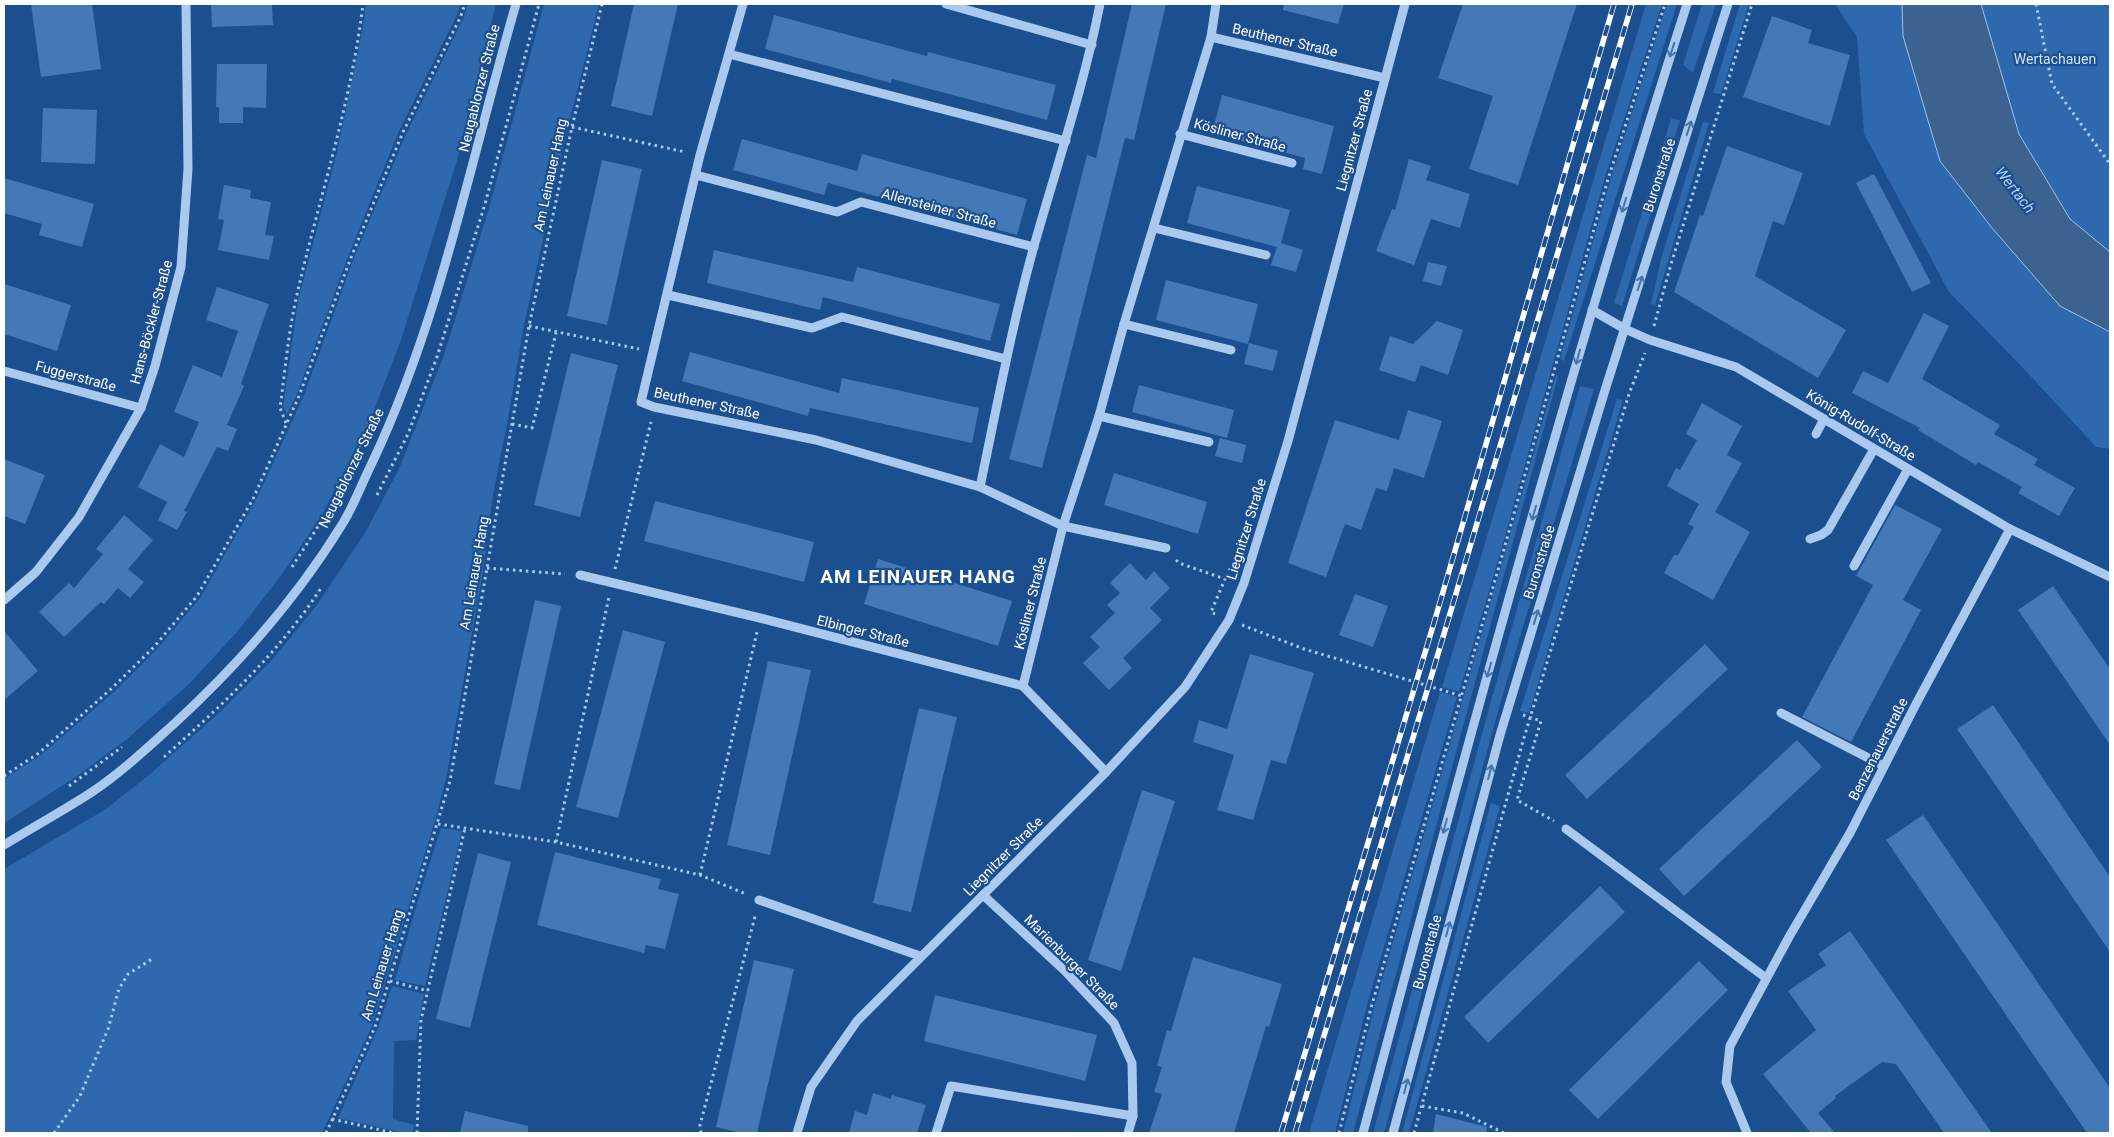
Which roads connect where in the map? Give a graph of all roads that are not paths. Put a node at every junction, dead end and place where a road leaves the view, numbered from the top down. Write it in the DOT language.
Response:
graph roads {
  1 [pos="186,4"];
  2 [pos="516,4"];
  3 [pos="743,4"];
  4 [pos="946,4"];
  5 [pos="1100,4"];
  6 [pos="1216,4"];
  7 [pos="1405,4"];
  8 [pos="1687,4"];
  9 [pos="1728,4"];
  10 [pos="1211,36"];
  11 [pos="1092,45"];
  12 [pos="729,54"];
  13 [pos="1385,78"];
  14 [pos="1180,134"];
  15 [pos="1066,141"];
  16 [pos="1292,163"];
  17 [pos="696,175"];
  18 [pos="1154,228"];
  19 [pos="1034,247"];
  20 [pos="1266,255"];
  21 [pos="668,295"];
  22 [pos="1592,310"];
  23 [pos="1124,324"];
  24 [pos="1625,329"];
  25 [pos="1231,350"];
  26 [pos="1006,359"];
  27 [pos="4,370"];
  28 [pos="140,408"];
  29 [pos="1099,416"];
  30 [pos="1824,419"];
  31 [pos="1816,434"];
  32 [pos="1209,442"];
  33 [pos="1874,449"];
  34 [pos="1908,469"];
  35 [pos="980,487"];
  36 [pos="1063,526"];
  37 [pos="2010,529"];
  38 [pos="1810,539"];
  39 [pos="1166,548"];
  40 [pos="1854,566"];
  41 [pos="580,575"];
  42 [pos="2110,577"];
  43 [pos="4,600"];
  44 [pos="1023,686"];
  45 [pos="1780,713"];
  46 [pos="1884,766"];
  47 [pos="1106,772"];
  48 [pos="1566,829"];
  49 [pos="4,845"];
  50 [pos="983,895"];
  51 [pos="759,900"];
  52 [pos="920,956"];
  53 [pos="1766,978"];
  54 [pos="1133,1116"];
  55 [pos="797,1133"];
  56 [pos="936,1133"];
  57 [pos="1128,1133"];
  58 [pos="1363,1133"];
  59 [pos="1393,1133"];
  60 [pos="1747,1133"];
  1 -- 28 [label="street, Hans-Böckler-Straße"];
  2 -- 49 [label="street, Neugablonzer Straße"];
  3 -- 12 [label="street, Beuthener Straße"];
  4 -- 11 [label="street"];
  5 -- 11 [label="street"];
  6 -- 10 [label="street, Beuthener Straße"];
  7 -- 13 [label="street, Liegnitzer Straße"];
  8 -- 22 [label="street, Buronstraße, one-way"];
  24 -- 9 [label="street, Buronstraße, one-way"];
  10 -- 13 [label="street, Beuthener Straße"];
  10 -- 14 [label="street, Kösliner Straße"];
  11 -- 15 [label="street"];
  12 -- 15 [label="street"];
  12 -- 17 [label="street, Beuthener Straße"];
  13 -- 47 [label="street, Liegnitzer Straße"];
  14 -- 16 [label="street, Kösliner Straße"];
  14 -- 18 [label="street, Kösliner Straße"];
  15 -- 19 [label="street"];
  17 -- 19 [label="street, Allensteiner Straße"];
  17 -- 21 [label="street, Beuthener Straße"];
  18 -- 20 [label="street"];
  18 -- 23 [label="street, Kösliner Straße"];
  19 -- 26 [label="street"];
  21 -- 26 [label="street"];
  21 -- 35 [label="street, Beuthener Straße"];
  22 -- 24 [label="street, König-Rudolf-Straße"];
  22 -- 58 [label="street, Buronstraße, one-way"];
  23 -- 25 [label="street"];
  23 -- 29 [label="street, Kösliner Straße"];
  24 -- 30 [label="street, König-Rudolf-Straße"];
  59 -- 24 [label="street, Buronstraße, one-way"];
  26 -- 35 [label="street"];
  27 -- 28 [label="street, Fuggerstraße"];
  28 -- 43 [label="street, Hans-Böckler-Straße"];
  29 -- 32 [label="street"];
  29 -- 36 [label="street, Kösliner Straße"];
  30 -- 31 [label="street"];
  30 -- 33 [label="street, König-Rudolf-Straße"];
  33 -- 34 [label="street, König-Rudolf-Straße"];
  33 -- 38 [label="street"];
  34 -- 37 [label="street, König-Rudolf-Straße"];
  34 -- 40 [label="street"];
  35 -- 36 [label="street"];
  36 -- 39 [label="street"];
  36 -- 44 [label="street, Kösliner Straße"];
  37 -- 42 [label="street, König-Rudolf-Straße"];
  37 -- 46 [label="street, Benzenauerstraße"];
  41 -- 44 [label="street, Elbinger Straße"];
  44 -- 47 [label="street"];
  45 -- 46 [label="street"];
  46 -- 53 [label="street, Benzenauerstraße"];
  47 -- 50 [label="street, Liegnitzer Straße"];
  48 -- 53 [label="street"];
  50 -- 52 [label="street, Liegnitzer Straße"];
  50 -- 54 [label="street, Marienburger Straße"];
  51 -- 52 [label="street"];
  52 -- 55 [label="street, Liegnitzer Straße"];
  53 -- 60 [label="street, Benzenauerstraße"];
  54 -- 56 [label="street"];
  54 -- 57 [label="street, Marienburger Straße"];
}
